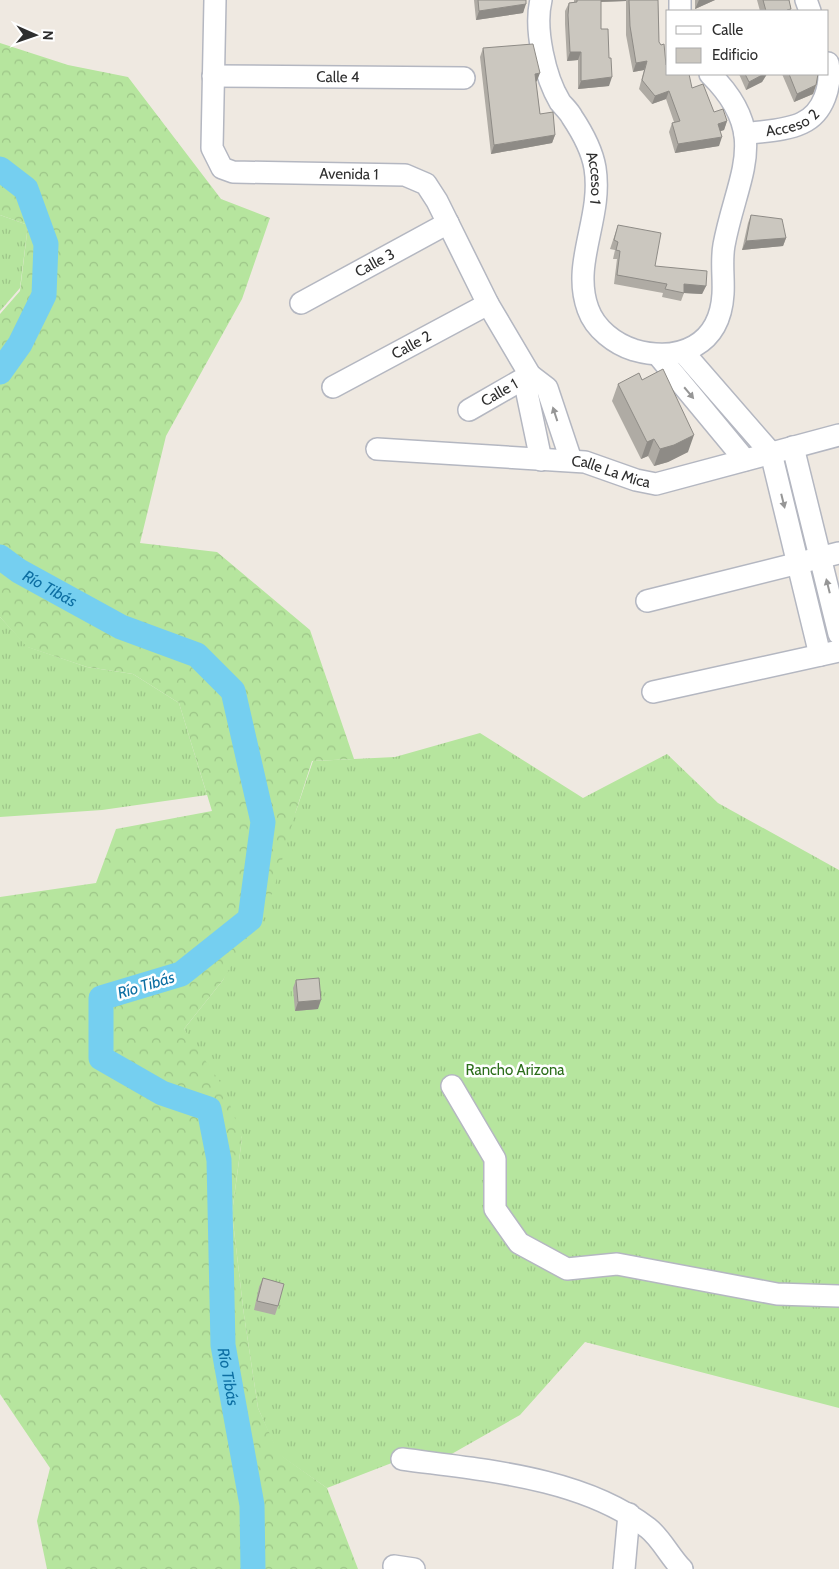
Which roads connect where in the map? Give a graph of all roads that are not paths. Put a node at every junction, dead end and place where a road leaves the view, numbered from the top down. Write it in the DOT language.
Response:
graph roads {
  1 [pos="215,0"];
  2 [pos="541,0"];
  3 [pos="829,72"];
  4 [pos="711,75"];
  5 [pos="213,76"];
  6 [pos="464,78"];
  7 [pos="745,134"];
  8 [pos="448,223"];
  9 [pos="301,304"];
  10 [pos="488,304"];
  11 [pos="683,352"];
  12 [pos="658,355"];
  13 [pos="530,375"];
  14 [pos="333,387"];
  15 [pos="469,410"];
  16 [pos="839,435"];
  17 [pos="793,447"];
  18 [pos="377,449"];
  19 [pos="771,453"];
  20 [pos="541,460"];
  21 [pos="571,460"];
  22 [pos="745,460"];
  23 [pos="830,556"];
  24 [pos="799,563"];
  25 [pos="647,601"];
  26 [pos="839,634"];
  27 [pos="830,653"];
  28 [pos="653,692"];
  29 [pos="452,1086"];
  30 [pos="839,1296"];
  31 [pos="402,1459"];
  32 [pos="629,1514"];
  33 [pos="624,1569"];
  34 [pos="682,1569"];
  1 -- 5 [label="street, Avenida 1"];
  2 -- 12 [label="street, Acceso 1"];
  3 -- 7 [label="street, Acceso 2"];
  4 -- 7 [label="street, Acceso 1"];
  5 -- 6 [label="street, Calle 4"];
  5 -- 8 [label="street, Avenida 1"];
  7 -- 11 [label="street, Acceso 1"];
  8 -- 9 [label="street, Calle 3"];
  8 -- 10 [label="street, Avenida 1"];
  10 -- 13 [label="street, Avenida 1"];
  10 -- 14 [label="street, Calle 2"];
  11 -- 12 [label="street, Acceso 1"];
  11 -- 19 [label="street"];
  12 -- 22 [label="street, one-way"];
  13 -- 15 [label="street, Calle 1"];
  13 -- 20 [label="street"];
  21 -- 13 [label="street, Avenida 1, one-way"];
  16 -- 17 [label="street, Calle La Mica"];
  17 -- 19 [label="street, Calle La Mica"];
  17 -- 23 [label="street"];
  18 -- 20 [label="street, Calle La Mica"];
  19 -- 22 [label="street, Calle La Mica"];
  19 -- 24 [label="street, one-way"];
  20 -- 21 [label="street, Calle La Mica"];
  21 -- 22 [label="street, Calle La Mica"];
  23 -- 24 [label="street"];
  26 -- 23 [label="street, one-way"];
  24 -- 25 [label="street"];
  24 -- 27 [label="street"];
  27 -- 28 [label="street"];
  29 -- 30 [label="street"];
  31 -- 32 [label="street"];
  32 -- 33 [label="street"];
  32 -- 34 [label="street"];
}
